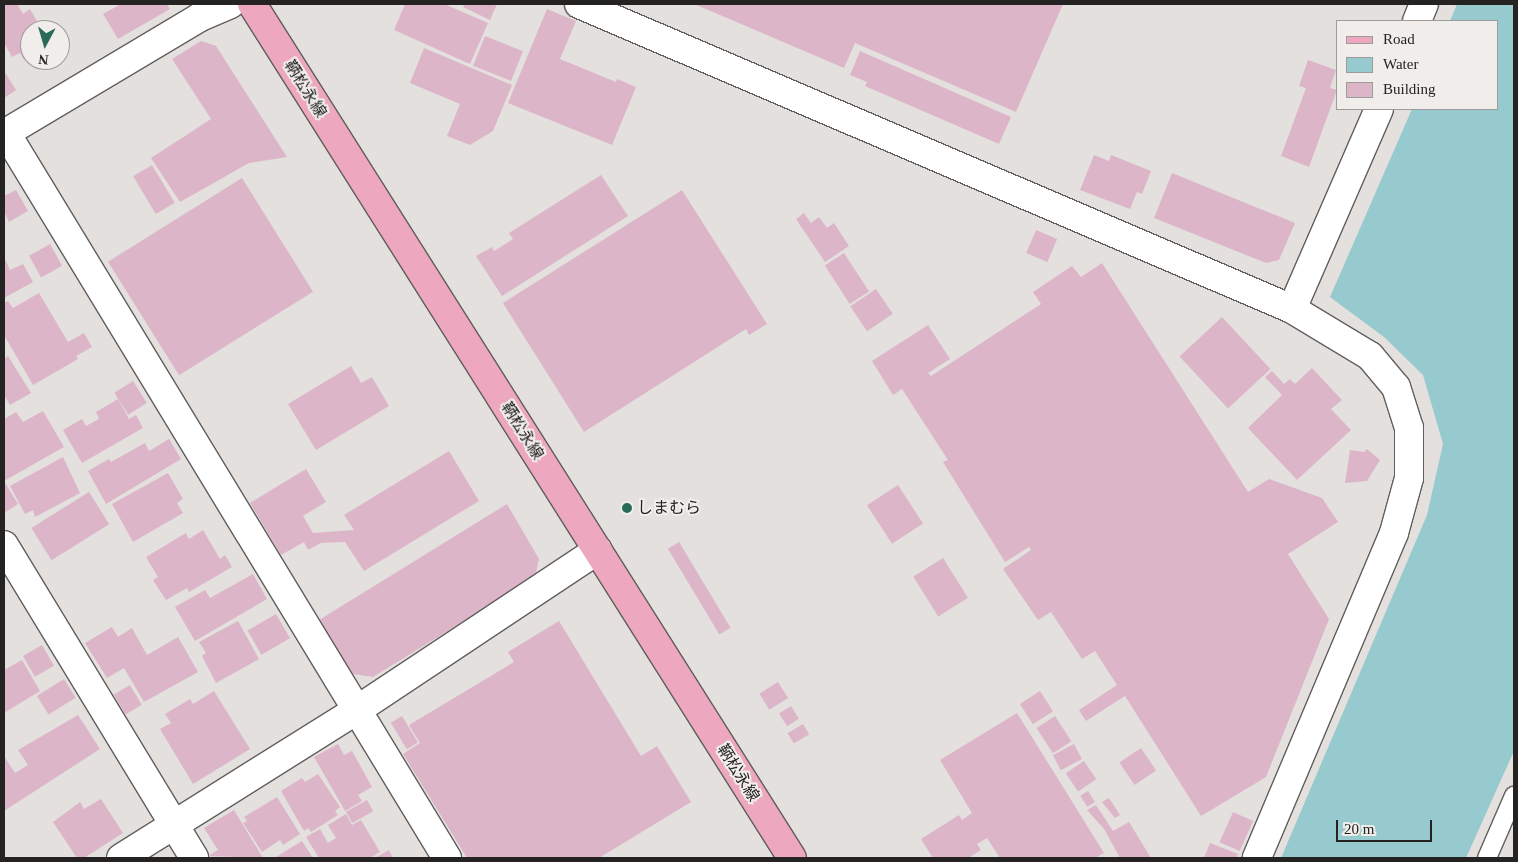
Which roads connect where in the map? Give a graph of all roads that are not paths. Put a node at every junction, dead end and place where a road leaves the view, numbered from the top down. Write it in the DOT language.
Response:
graph roads {
  1 [pos="230,4"];
  2 [pos="252,4"];
  3 [pos="579,4"];
  4 [pos="1424,4"];
  5 [pos="1417,20"];
  6 [pos="1379,110"];
  7 [pos="5,133"];
  8 [pos="1292,309"];
  9 [pos="4,545"];
  10 [pos="598,550"];
  11 [pos="357,710"];
  12 [pos="1514,796"];
  13 [pos="174,826"];
  14 [pos="121,858"];
  15 [pos="194,858"];
  16 [pos="447,858"];
  17 [pos="792,858"];
  18 [pos="1257,858"];
  19 [pos="1487,858"];
  1 -- 7 [label="street"];
  2 -- 10 [label="main road, 鞆松永線"];
  3 -- 8 [label="street"];
  4 -- 5 [label="street"];
  6 -- 8 [label="street"];
  7 -- 11 [label="street"];
  8 -- 18 [label="street"];
  9 -- 13 [label="street"];
  10 -- 11 [label="street"];
  10 -- 17 [label="main road, 鞆松永線"];
  11 -- 13 [label="street"];
  11 -- 16 [label="street"];
  12 -- 19 [label="lane"];
  13 -- 14 [label="street"];
  13 -- 15 [label="street"];
}
